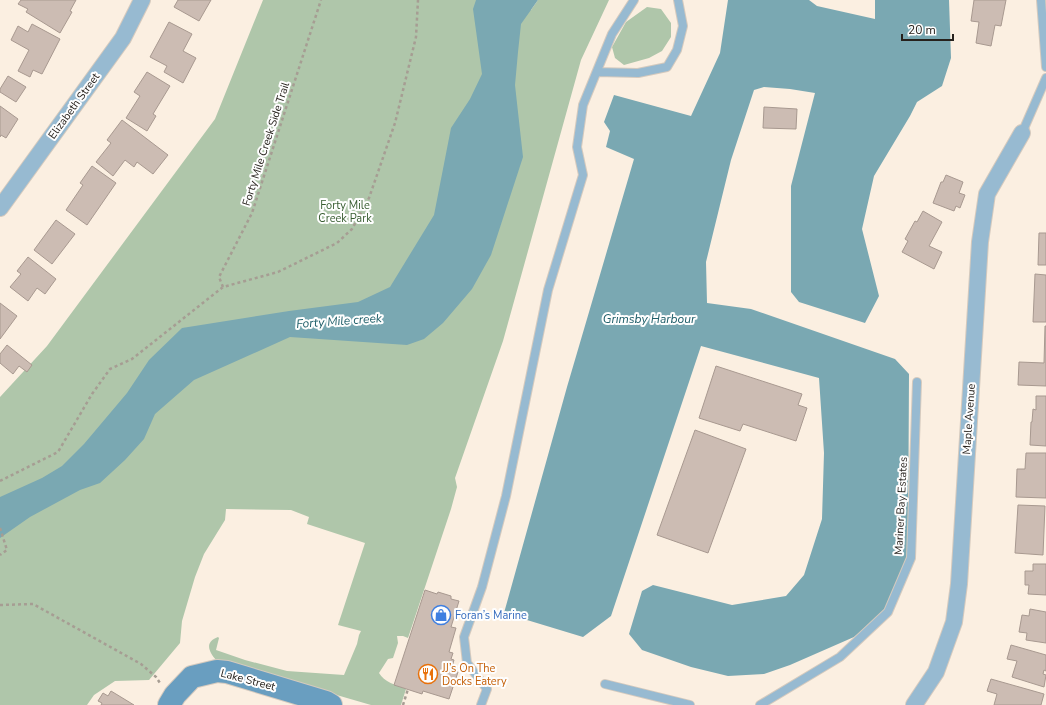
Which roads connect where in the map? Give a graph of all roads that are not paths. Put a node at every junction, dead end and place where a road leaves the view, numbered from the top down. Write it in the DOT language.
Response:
graph roads {
  1 [pos="142,0"];
  2 [pos="634,0"];
  3 [pos="678,0"];
  4 [pos="1042,0"];
  5 [pos="1046,67"];
  6 [pos="597,72"];
  7 [pos="1046,78"];
  8 [pos="1022,133"];
  9 [pos="0,208"];
  10 [pos="917,382"];
  11 [pos="192,677"];
  12 [pos="605,684"];
  13 [pos="165,695"];
  14 [pos="288,705"];
  15 [pos="331,705"];
  16 [pos="482,705"];
  17 [pos="690,705"];
  18 [pos="760,705"];
  19 [pos="914,705"];
  1 -- 9 [label="street, Elizabeth Street"];
  2 -- 6 [label="lane"];
  3 -- 6 [label="lane"];
  4 -- 5 [label="lane"];
  6 -- 16 [label="lane"];
  7 -- 8 [label="lane"];
  8 -- 19 [label="street, Maple Avenue"];
  10 -- 18 [label="lane, Mariner Bay Estates"];
  11 -- 13 [label="street"];
  11 -- 14 [label="street, Lake Street"];
  11 -- 15 [label="street, Lake Street"];
  12 -- 17 [label="lane"];
}
